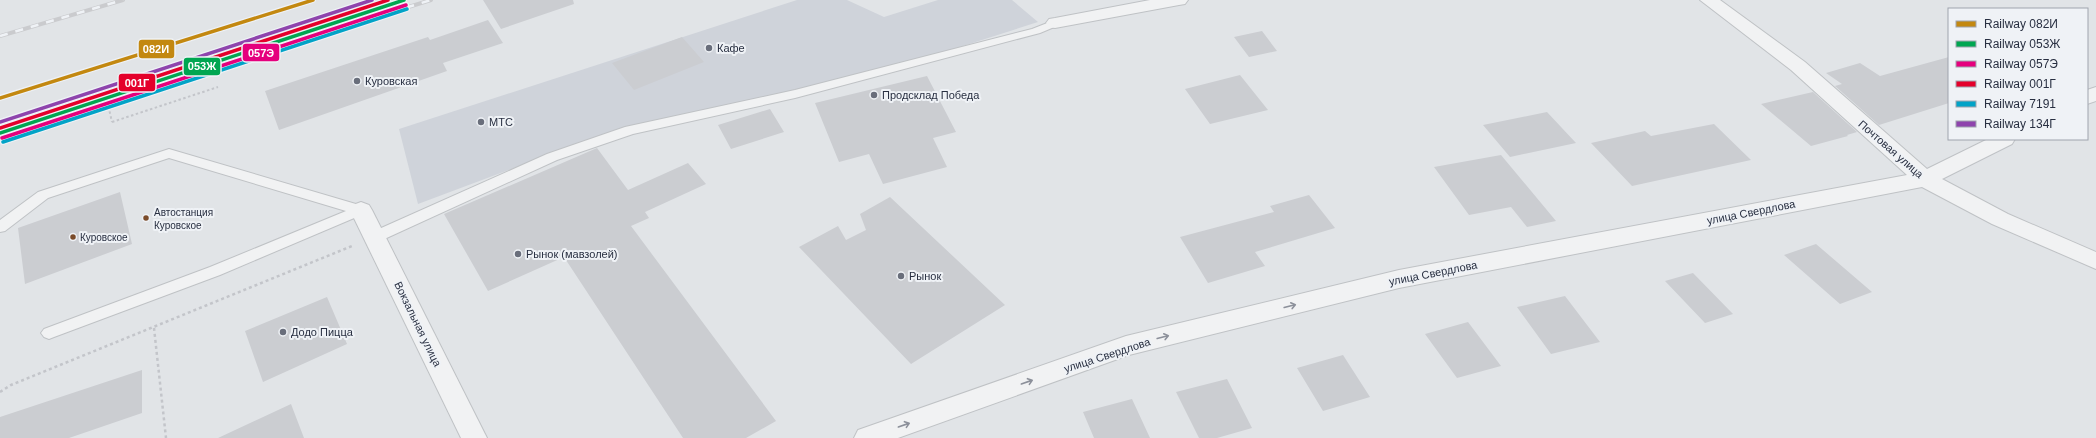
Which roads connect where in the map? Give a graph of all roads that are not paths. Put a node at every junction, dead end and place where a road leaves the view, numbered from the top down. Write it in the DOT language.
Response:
graph roads {
  1 [pos="1179,0"];
  2 [pos="1709,0"];
  3 [pos="1055,23"];
  4 [pos="2003,140"];
  5 [pos="1925,179"];
  6 [pos="361,210"];
  7 [pos="0,227"];
  8 [pos="375,237"];
  9 [pos="2096,261"];
  10 [pos="49,333"];
  11 [pos="474,438"];
  12 [pos="867,438"];
  1 -- 3 [label="street"];
  2 -- 5 [label="street, Почтовая улица"];
  3 -- 8 [label="lane"];
  4 -- 5 [label="street, улица Свердлова"];
  5 -- 9 [label="street, Почтовая улица"];
  12 -- 5 [label="street, улица Свердлова, one-way"];
  6 -- 7 [label="lane"];
  6 -- 8 [label="street, Вокзальная улица"];
  6 -- 10 [label="lane"];
  8 -- 11 [label="street, Вокзальная улица"];
}
